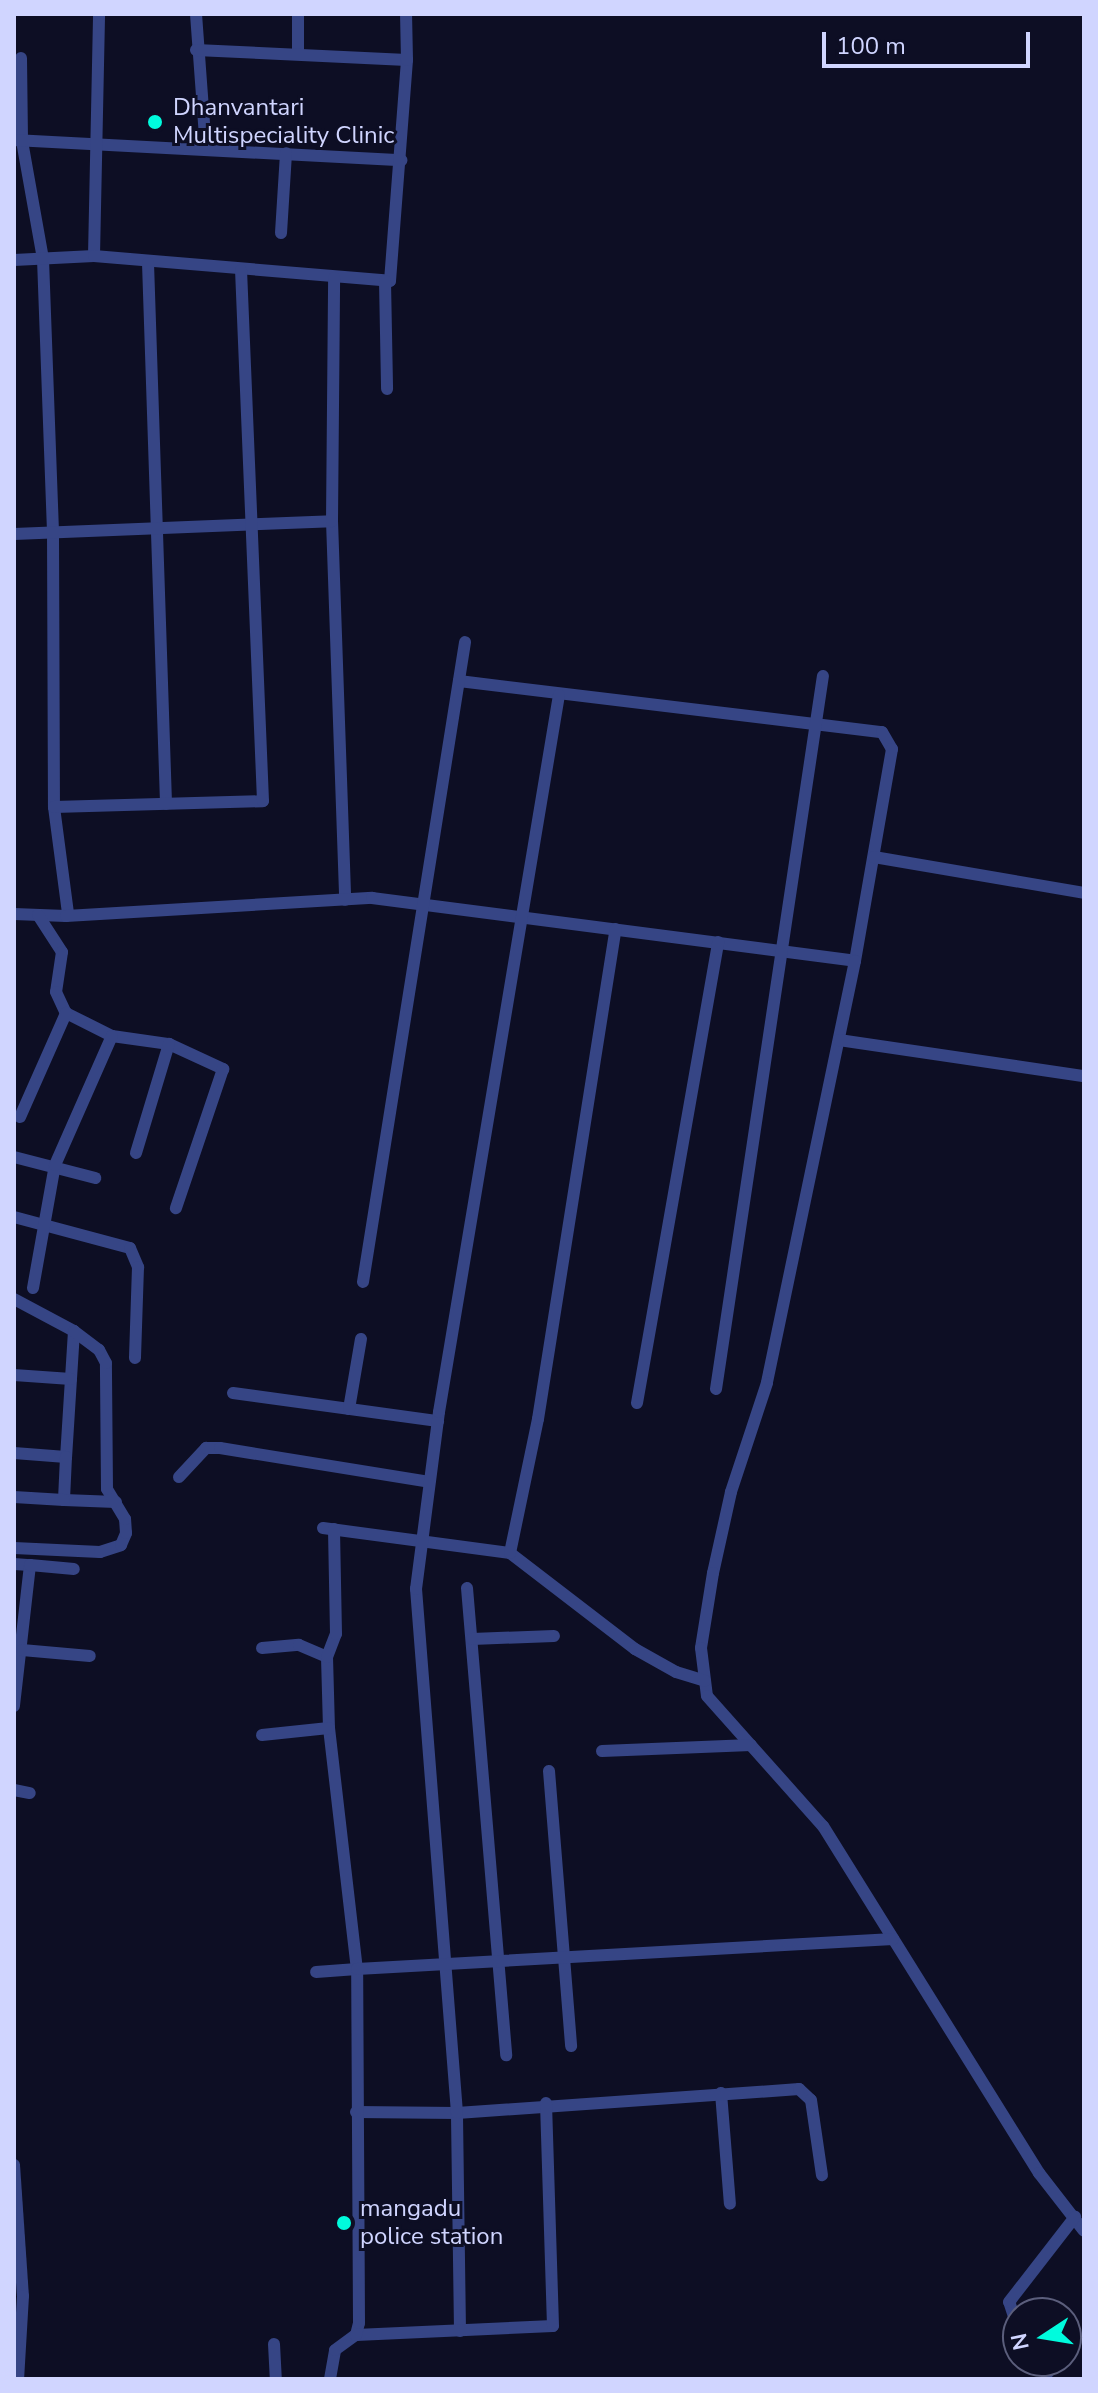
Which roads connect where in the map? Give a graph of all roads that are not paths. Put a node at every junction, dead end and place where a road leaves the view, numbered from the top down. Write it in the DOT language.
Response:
graph roads {
  1 [pos="99,14"];
  2 [pos="196,14"];
  3 [pos="298,14"];
  4 [pos="406,14"];
  5 [pos="196,50"];
  6 [pos="298,54"];
  7 [pos="21,58"];
  8 [pos="407,60"];
  9 [pos="18,141"];
  10 [pos="99,143"];
  11 [pos="206,149"];
  12 [pos="286,153"];
  13 [pos="401,160"];
  14 [pos="281,233"];
  15 [pos="94,256"];
  16 [pos="43,259"];
  17 [pos="14,260"];
  18 [pos="148,263"];
  19 [pos="241,270"];
  20 [pos="334,278"];
  21 [pos="385,281"];
  22 [pos="387,389"];
  23 [pos="332,521"];
  24 [pos="248,524"];
  25 [pos="155,528"];
  26 [pos="53,532"];
  27 [pos="14,534"];
  28 [pos="465,642"];
  29 [pos="823,676"];
  30 [pos="459,681"];
  31 [pos="559,695"];
  32 [pos="815,725"];
  33 [pos="166,804"];
  34 [pos="54,807"];
  35 [pos="874,857"];
  36 [pos="1084,889"];
  37 [pos="345,900"];
  38 [pos="426,905"];
  39 [pos="14,914"];
  40 [pos="68,914"];
  41 [pos="38,915"];
  42 [pos="522,917"];
  43 [pos="616,929"];
  44 [pos="718,942"];
  45 [pos="779,951"];
  46 [pos="855,961"];
  47 [pos="66,1013"];
  48 [pos="112,1036"];
  49 [pos="839,1040"];
  50 [pos="169,1044"];
  51 [pos="1084,1076"];
  52 [pos="20,1117"];
  53 [pos="136,1153"];
  54 [pos="14,1157"];
  55 [pos="55,1165"];
  56 [pos="95,1178"];
  57 [pos="176,1208"];
  58 [pos="14,1217"];
  59 [pos="41,1223"];
  60 [pos="363,1282"];
  61 [pos="33,1288"];
  62 [pos="14,1299"];
  63 [pos="74,1331"];
  64 [pos="361,1339"];
  65 [pos="135,1358"];
  66 [pos="14,1375"];
  67 [pos="71,1379"];
  68 [pos="716,1389"];
  69 [pos="233,1393"];
  70 [pos="637,1403"];
  71 [pos="349,1409"];
  72 [pos="438,1421"];
  73 [pos="14,1453"];
  74 [pos="66,1457"];
  75 [pos="179,1477"];
  76 [pos="429,1482"];
  77 [pos="14,1497"];
  78 [pos="64,1500"];
  79 [pos="116,1502"];
  80 [pos="420,1540"];
  81 [pos="14,1548"];
  82 [pos="510,1553"];
  83 [pos="14,1564"];
  84 [pos="30,1565"];
  85 [pos="74,1569"];
  86 [pos="467,1588"];
  87 [pos="554,1636"];
  88 [pos="472,1639"];
  89 [pos="262,1648"];
  90 [pos="22,1650"];
  91 [pos="90,1656"];
  92 [pos="327,1657"];
  93 [pos="705,1681"];
  94 [pos="14,1706"];
  95 [pos="329,1728"];
  96 [pos="262,1735"];
  97 [pos="751,1745"];
  98 [pos="602,1751"];
  99 [pos="549,1771"];
  100 [pos="14,1790"];
  101 [pos="30,1793"];
  102 [pos="893,1939"];
  103 [pos="562,1956"];
  104 [pos="497,1960"];
  105 [pos="446,1963"];
  106 [pos="357,1969"];
  107 [pos="316,1972"];
  108 [pos="571,2046"];
  109 [pos="506,2055"];
  110 [pos="721,2093"];
  111 [pos="546,2103"];
  112 [pos="356,2112"];
  113 [pos="457,2113"];
  114 [pos="14,2165"];
  115 [pos="822,2175"];
  116 [pos="730,2204"];
  117 [pos="1080,2221"];
  118 [pos="1013,2297"];
  119 [pos="460,2331"];
  120 [pos="356,2335"];
  121 [pos="274,2344"];
  122 [pos="18,2379"];
  123 [pos="276,2379"];
  124 [pos="330,2379"];
  1 -- 10 [label="street"];
  2 -- 5 [label="street"];
  3 -- 6 [label="street"];
  4 -- 8 [label="street"];
  5 -- 6 [label="street"];
  5 -- 11 [label="street"];
  6 -- 8 [label="street"];
  7 -- 9 [label="street"];
  8 -- 13 [label="street"];
  9 -- 10 [label="street"];
  9 -- 16 [label="street"];
  10 -- 11 [label="street"];
  10 -- 15 [label="street"];
  11 -- 12 [label="street"];
  12 -- 13 [label="street"];
  12 -- 14 [label="street"];
  13 -- 21 [label="street"];
  15 -- 16 [label="street"];
  15 -- 18 [label="street"];
  16 -- 17 [label="street"];
  16 -- 26 [label="street"];
  18 -- 19 [label="street"];
  18 -- 25 [label="street"];
  19 -- 20 [label="street"];
  19 -- 24 [label="street"];
  20 -- 21 [label="street"];
  20 -- 23 [label="street"];
  21 -- 22 [label="street"];
  23 -- 24 [label="street"];
  23 -- 37 [label="street"];
  24 -- 25 [label="street"];
  24 -- 33 [label="street"];
  25 -- 26 [label="street"];
  25 -- 33 [label="street"];
  26 -- 27 [label="street"];
  26 -- 34 [label="street"];
  28 -- 30 [label="street"];
  29 -- 32 [label="street"];
  30 -- 31 [label="street"];
  30 -- 38 [label="street"];
  31 -- 32 [label="street"];
  31 -- 42 [label="street"];
  32 -- 35 [label="street"];
  32 -- 45 [label="street"];
  33 -- 34 [label="street"];
  34 -- 40 [label="street"];
  35 -- 36 [label="street"];
  35 -- 46 [label="street"];
  37 -- 38 [label="street"];
  37 -- 40 [label="street"];
  38 -- 42 [label="street"];
  38 -- 60 [label="street"];
  39 -- 41 [label="street"];
  40 -- 41 [label="street"];
  41 -- 47 [label="street"];
  42 -- 43 [label="street"];
  42 -- 72 [label="street"];
  43 -- 44 [label="street"];
  43 -- 82 [label="street"];
  44 -- 45 [label="street"];
  44 -- 70 [label="street"];
  45 -- 46 [label="street"];
  45 -- 68 [label="street"];
  46 -- 49 [label="street"];
  47 -- 48 [label="street"];
  47 -- 52 [label="street"];
  48 -- 50 [label="street"];
  48 -- 55 [label="street"];
  49 -- 51 [label="street"];
  49 -- 93 [label="street"];
  50 -- 53 [label="street"];
  50 -- 57 [label="street"];
  54 -- 55 [label="street"];
  55 -- 56 [label="street"];
  55 -- 59 [label="street"];
  58 -- 59 [label="street"];
  59 -- 61 [label="street"];
  59 -- 65 [label="street"];
  62 -- 63 [label="street"];
  63 -- 67 [label="street"];
  63 -- 79 [label="street"];
  64 -- 71 [label="street"];
  66 -- 67 [label="street"];
  67 -- 74 [label="street"];
  69 -- 71 [label="street"];
  71 -- 72 [label="street"];
  72 -- 76 [label="street"];
  73 -- 74 [label="street"];
  74 -- 78 [label="street"];
  75 -- 76 [label="street"];
  76 -- 80 [label="street"];
  77 -- 78 [label="street"];
  78 -- 79 [label="street"];
  79 -- 81 [label="street"];
  80 -- 82 [label="street"];
  80 -- 92 [label="street"];
  80 -- 105 [label="street"];
  82 -- 93 [label="street"];
  83 -- 84 [label="street"];
  84 -- 85 [label="street"];
  84 -- 90 [label="street"];
  86 -- 88 [label="street"];
  87 -- 88 [label="street"];
  88 -- 104 [label="street"];
  89 -- 92 [label="street"];
  90 -- 91 [label="street"];
  90 -- 94 [label="street"];
  92 -- 95 [label="street"];
  93 -- 97 [label="street"];
  95 -- 96 [label="street"];
  95 -- 106 [label="street"];
  97 -- 98 [label="street"];
  97 -- 102 [label="street"];
  99 -- 103 [label="street"];
  100 -- 101 [label="street"];
  102 -- 103 [label="street"];
  102 -- 117 [label="street"];
  103 -- 104 [label="street"];
  103 -- 108 [label="street"];
  104 -- 105 [label="street"];
  104 -- 109 [label="street"];
  105 -- 106 [label="street"];
  105 -- 113 [label="street"];
  106 -- 107 [label="street"];
  106 -- 112 [label="street"];
  110 -- 111 [label="street"];
  110 -- 115 [label="street"];
  110 -- 116 [label="street"];
  111 -- 113 [label="street"];
  111 -- 119 [label="street"];
  112 -- 113 [label="street"];
  112 -- 120 [label="street"];
  113 -- 119 [label="street"];
  114 -- 122 [label="street"];
  117 -- 118 [label="street"];
  119 -- 120 [label="street"];
  120 -- 124 [label="street"];
  121 -- 123 [label="street"];
}
